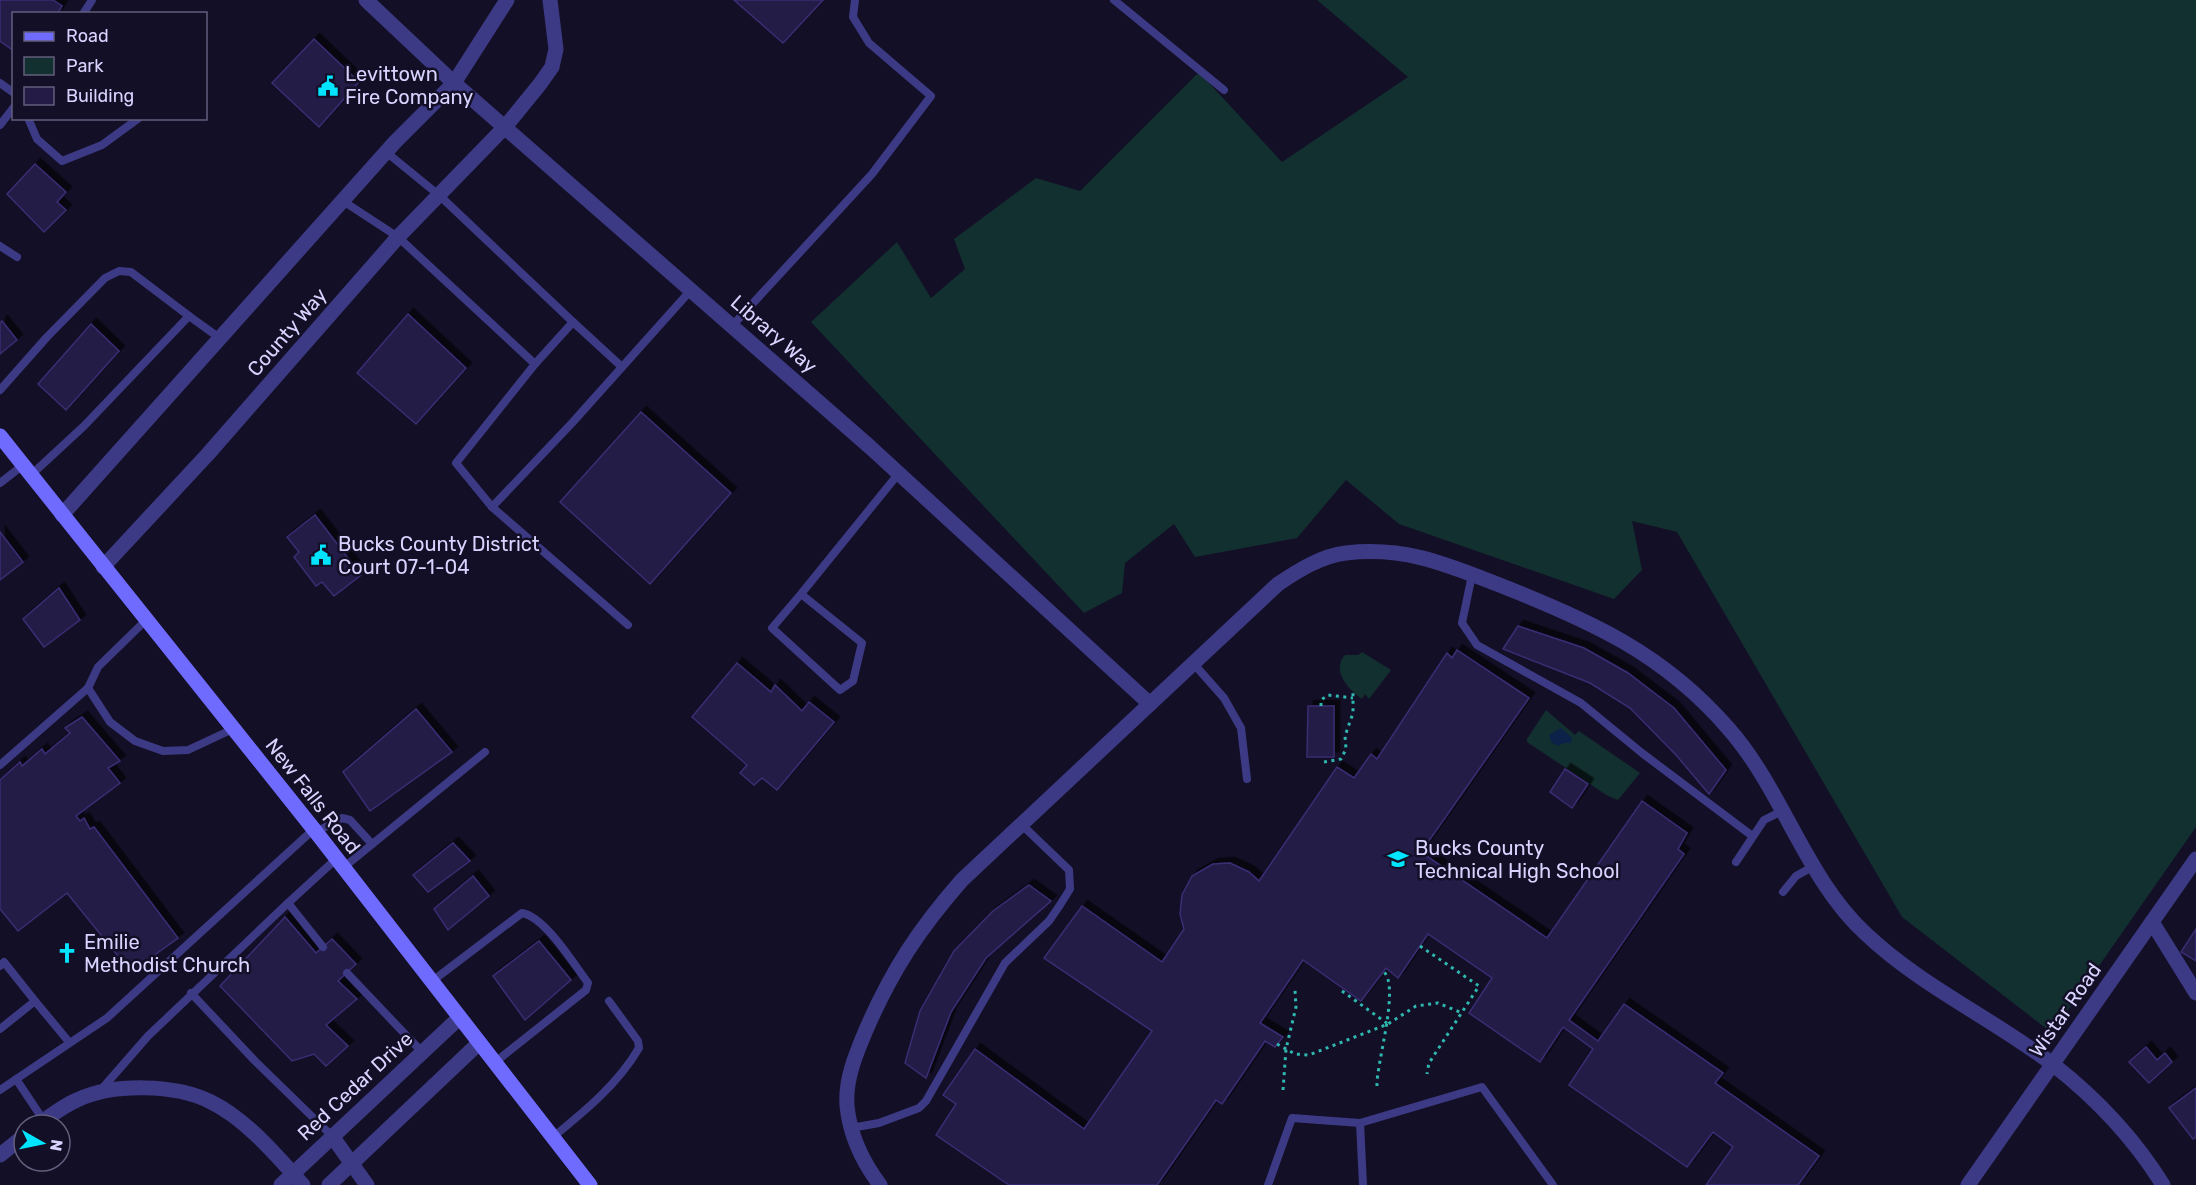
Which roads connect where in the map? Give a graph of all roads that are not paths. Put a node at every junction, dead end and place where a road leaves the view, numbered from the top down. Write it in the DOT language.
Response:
graph roads {
  1 [pos="366,0"];
  2 [pos="507,0"];
  3 [pos="550,0"];
  4 [pos="855,0"];
  5 [pos="1114,0"];
  6 [pos="454,83"];
  7 [pos="1224,90"];
  8 [pos="12,110"];
  9 [pos="29,120"];
  10 [pos="136,120"];
  11 [pos="0,125"];
  12 [pos="505,128"];
  13 [pos="386,152"];
  14 [pos="440,196"];
  15 [pos="343,201"];
  16 [pos="398,237"];
  17 [pos="0,246"];
  18 [pos="17,257"];
  19 [pos="691,290"];
  20 [pos="189,316"];
  21 [pos="573,322"];
  22 [pos="732,326"];
  23 [pos="221,339"];
  24 [pos="535,364"];
  25 [pos="622,367"];
  26 [pos="0,390"];
  27 [pos="0,436"];
  28 [pos="27,470"];
  29 [pos="898,473"];
  30 [pos="0,483"];
  31 [pos="492,507"];
  32 [pos="62,515"];
  33 [pos="103,567"];
  34 [pos="1472,575"];
  35 [pos="801,594"];
  36 [pos="146,620"];
  37 [pos="628,625"];
  38 [pos="1193,663"];
  39 [pos="88,688"];
  40 [pos="1150,704"];
  41 [pos="233,729"];
  42 [pos="485,752"];
  43 [pos="0,765"];
  44 [pos="1247,779"];
  45 [pos="1782,811"];
  46 [pos="1022,825"];
  47 [pos="315,831"];
  48 [pos="1751,835"];
  49 [pos="372,844"];
  50 [pos="2196,858"];
  51 [pos="1736,862"];
  52 [pos="340,863"];
  53 [pos="1815,866"];
  54 [pos="1783,892"];
  55 [pos="288,903"];
  56 [pos="2152,922"];
  57 [pos="323,947"];
  58 [pos="1,962"];
  59 [pos="347,973"];
  60 [pos="431,982"];
  61 [pos="191,993"];
  62 [pos="2196,993"];
  63 [pos="35,1001"];
  64 [pos="609,1001"];
  65 [pos="459,1018"];
  66 [pos="0,1029"];
  67 [pos="69,1042"];
  68 [pos="479,1043"];
  69 [pos="422,1052"];
  70 [pos="494,1063"];
  71 [pos="2053,1065"];
  72 [pos="16,1079"];
  73 [pos="0,1090"];
  74 [pos="98,1093"];
  75 [pos="35,1113"];
  76 [pos="57,1113"];
  77 [pos="1360,1123"];
  78 [pos="851,1128"];
  79 [pos="332,1136"];
  80 [pos="553,1137"];
  81 [pos="12,1146"];
  82 [pos="0,1155"];
  83 [pos="352,1164"];
  84 [pos="298,1179"];
  85 [pos="281,1185"];
  86 [pos="329,1185"];
  87 [pos="367,1185"];
  88 [pos="590,1185"];
  89 [pos="880,1185"];
  90 [pos="1268,1185"];
  91 [pos="1363,1185"];
  92 [pos="1553,1185"];
  93 [pos="1968,1185"];
  94 [pos="2163,1185"];
  1 -- 6 [label="street, Library Way"];
  2 -- 6 [label="street"];
  3 -- 12 [label="street, County Way"];
  4 -- 22 [label="lane"];
  5 -- 7 [label="lane"];
  6 -- 12 [label="street, Library Way"];
  6 -- 13 [label="street"];
  8 -- 11 [label="lane"];
  9 -- 10 [label="lane"];
  12 -- 14 [label="street, County Way"];
  12 -- 19 [label="street, Library Way"];
  13 -- 14 [label="lane"];
  13 -- 15 [label="street"];
  14 -- 16 [label="street, County Way"];
  14 -- 21 [label="lane"];
  15 -- 16 [label="lane"];
  15 -- 23 [label="street"];
  16 -- 24 [label="lane"];
  16 -- 33 [label="street, County Way"];
  17 -- 18 [label="lane"];
  19 -- 22 [label="street, Library Way"];
  19 -- 25 [label="lane"];
  20 -- 23 [label="lane"];
  20 -- 26 [label="lane"];
  20 -- 28 [label="lane"];
  21 -- 24 [label="lane"];
  21 -- 25 [label="lane"];
  22 -- 29 [label="street, Library Way"];
  23 -- 32 [label="street"];
  24 -- 31 [label="lane"];
  25 -- 31 [label="lane"];
  27 -- 28 [label="main road, New Falls Road"];
  28 -- 30 [label="lane"];
  28 -- 32 [label="main road, New Falls Road"];
  29 -- 35 [label="lane"];
  29 -- 40 [label="street, Library Way"];
  31 -- 37 [label="lane"];
  32 -- 33 [label="main road, New Falls Road"];
  33 -- 36 [label="main road, New Falls Road"];
  34 -- 38 [label="street"];
  34 -- 45 [label="street"];
  34 -- 48 [label="lane"];
  35 -- 35 [label="lane"];
  36 -- 39 [label="lane"];
  36 -- 41 [label="main road, New Falls Road"];
  38 -- 40 [label="street"];
  38 -- 44 [label="lane"];
  39 -- 41 [label="lane"];
  39 -- 43 [label="lane"];
  40 -- 46 [label="street"];
  41 -- 47 [label="main road, New Falls Road"];
  42 -- 49 [label="lane"];
  45 -- 48 [label="lane"];
  45 -- 53 [label="street"];
  46 -- 78 [label="street"];
  46 -- 78 [label="lane"];
  47 -- 49 [label="lane"];
  47 -- 52 [label="main road, New Falls Road"];
  47 -- 67 [label="lane"];
  48 -- 51 [label="lane"];
  49 -- 52 [label="lane"];
  50 -- 56 [label="street, Wistar Road"];
  52 -- 55 [label="lane"];
  52 -- 60 [label="main road, New Falls Road"];
  53 -- 54 [label="lane"];
  53 -- 71 [label="street"];
  55 -- 57 [label="lane"];
  55 -- 61 [label="lane"];
  56 -- 62 [label="street"];
  56 -- 71 [label="street, Wistar Road"];
  58 -- 63 [label="lane"];
  59 -- 69 [label="lane"];
  60 -- 65 [label="main road, New Falls Road"];
  60 -- 70 [label="lane"];
  61 -- 74 [label="lane"];
  61 -- 79 [label="lane"];
  63 -- 66 [label="lane"];
  63 -- 67 [label="lane"];
  64 -- 80 [label="lane"];
  65 -- 68 [label="main road, New Falls Road"];
  65 -- 69 [label="street, Red Cedar Drive"];
  67 -- 72 [label="lane"];
  68 -- 70 [label="main road, New Falls Road"];
  68 -- 83 [label="street"];
  69 -- 79 [label="street, Red Cedar Drive"];
  70 -- 80 [label="main road, New Falls Road"];
  71 -- 93 [label="street, Wistar Road"];
  71 -- 94 [label="street"];
  72 -- 73 [label="lane"];
  72 -- 75 [label="lane"];
  74 -- 76 [label="street"];
  74 -- 84 [label="street"];
  77 -- 90 [label="lane"];
  77 -- 91 [label="lane"];
  77 -- 92 [label="lane"];
  78 -- 89 [label="street"];
  79 -- 83 [label="street"];
  79 -- 84 [label="street, Red Cedar Drive"];
  80 -- 88 [label="main road, New Falls Road"];
  81 -- 82 [label="street"];
  83 -- 86 [label="street"];
  83 -- 87 [label="street"];
  84 -- 85 [label="street, Red Cedar Drive"];
}
